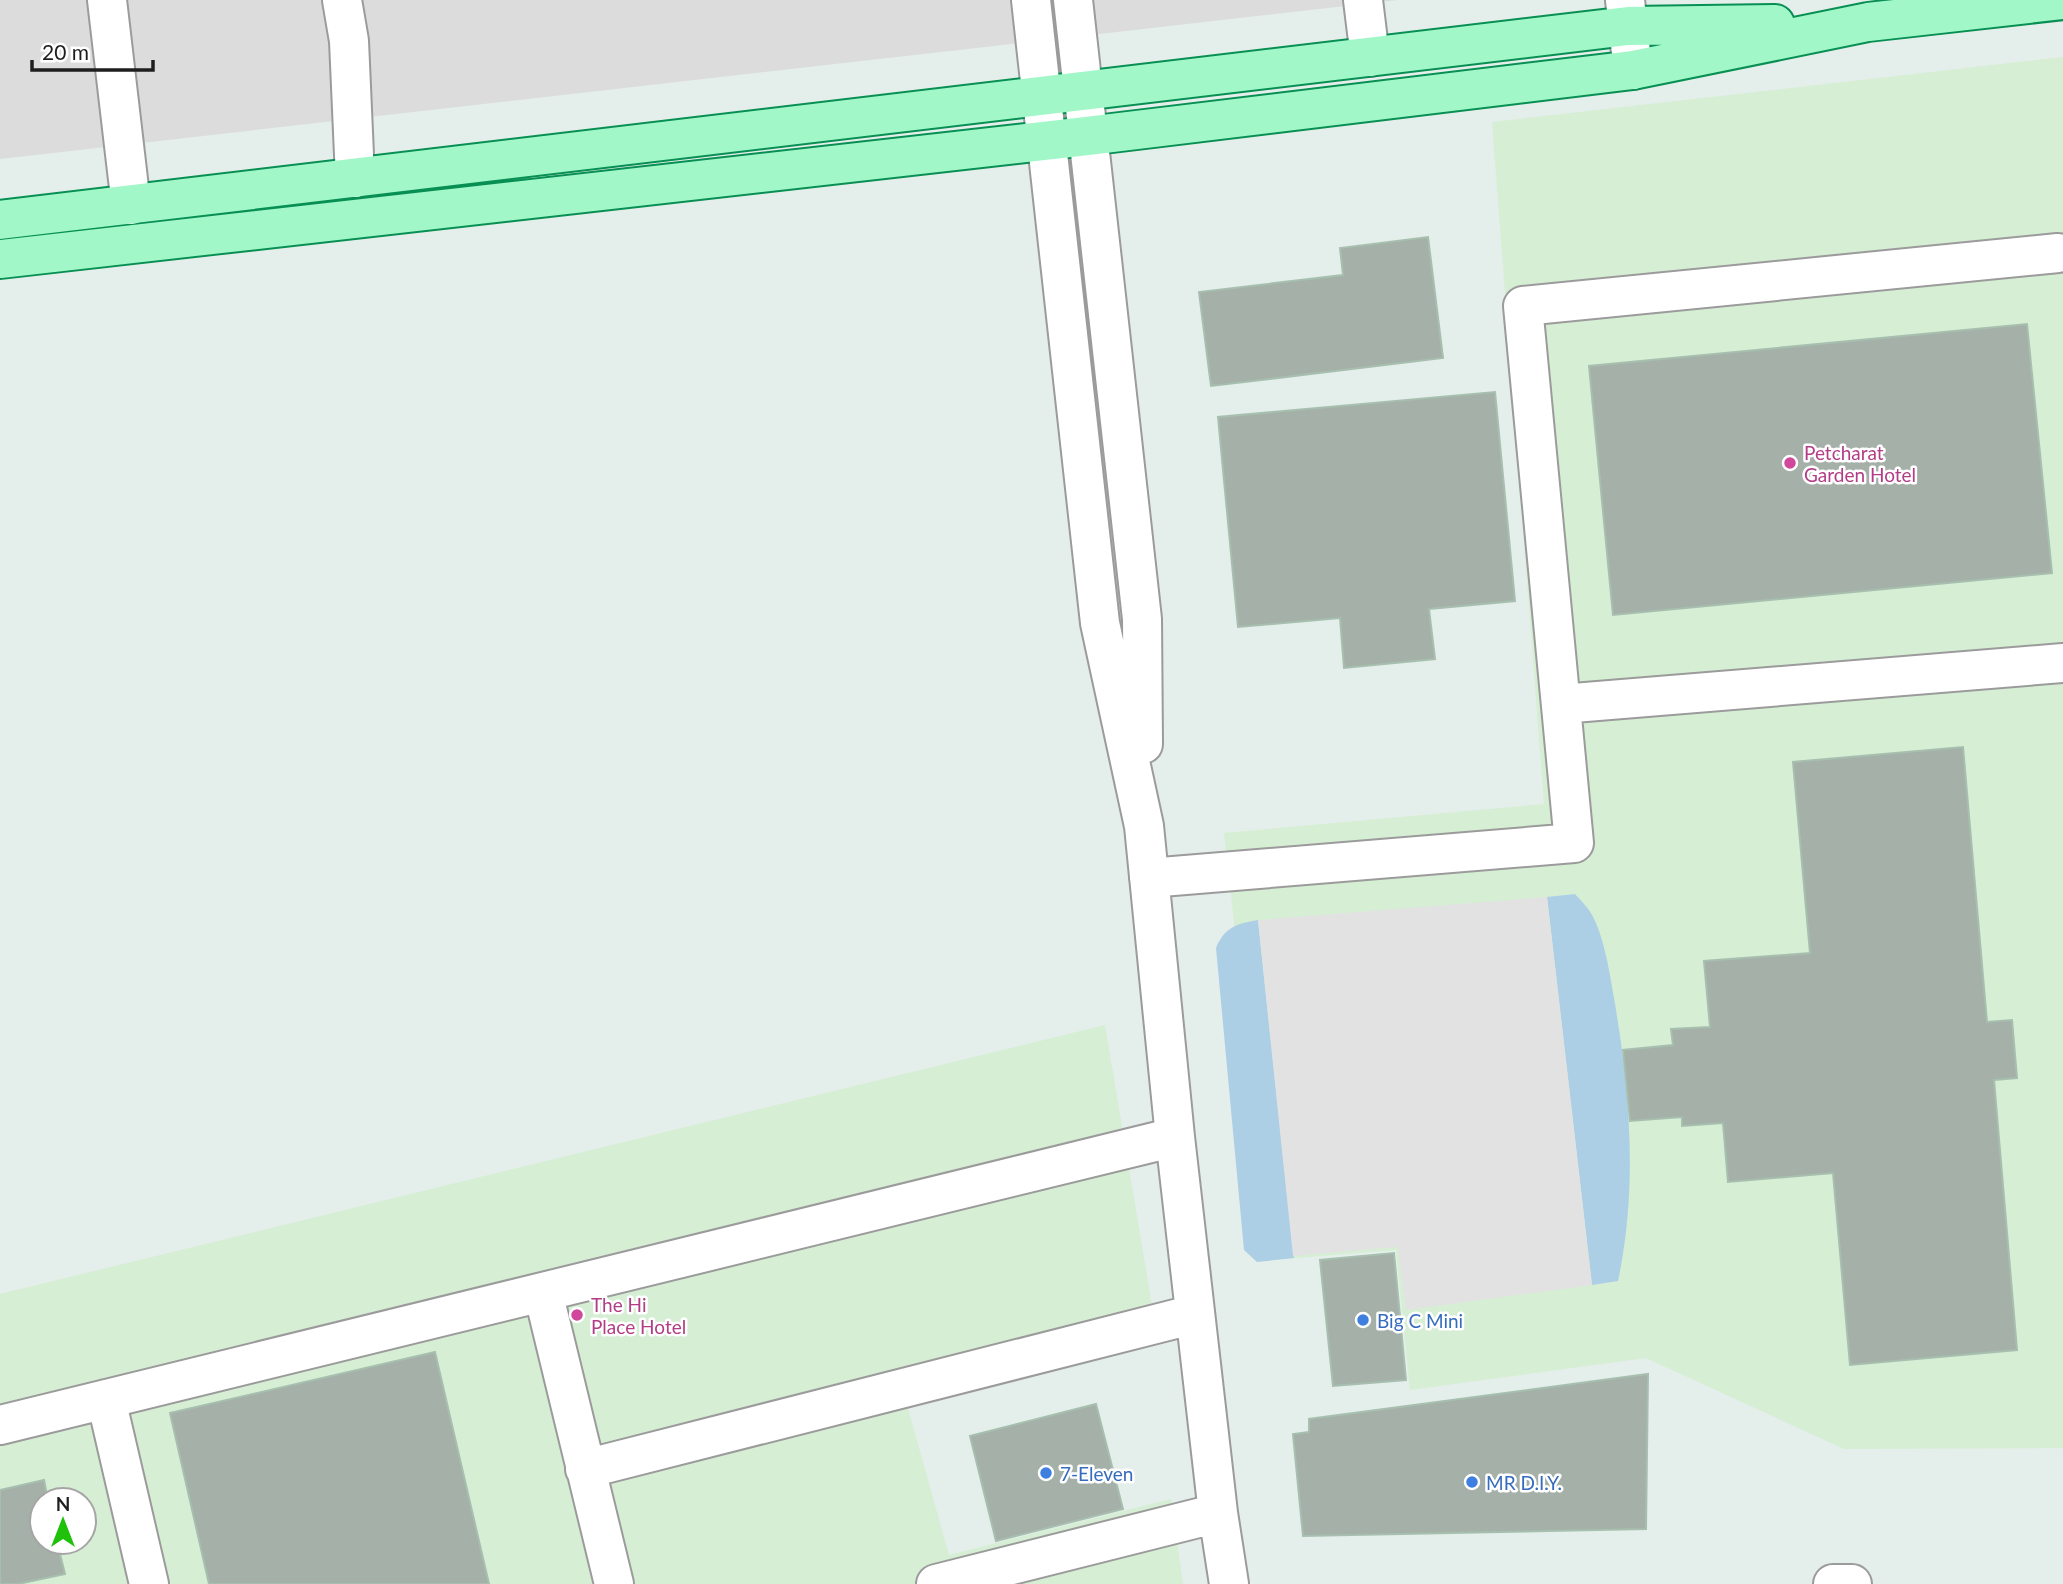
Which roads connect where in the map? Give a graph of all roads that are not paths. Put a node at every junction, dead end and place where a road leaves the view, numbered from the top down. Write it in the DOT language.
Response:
graph roads {
  1 [pos="107,0"];
  2 [pos="342,0"];
  3 [pos="1031,0"];
  4 [pos="1073,0"];
  5 [pos="1363,0"];
  6 [pos="2063,0"];
  7 [pos="1627,13"];
  8 [pos="1868,22"];
  9 [pos="1370,57"];
  10 [pos="1633,70"];
  11 [pos="1083,92"];
  12 [pos="1042,96"];
  13 [pos="1087,136"];
  14 [pos="1046,140"];
  15 [pos="355,178"];
  16 [pos="131,205"];
  17 [pos="0,220"];
  18 [pos="2058,253"];
  19 [pos="0,259"];
  20 [pos="2063,663"];
  21 [pos="1561,704"];
  22 [pos="1144,826"];
  23 [pos="1149,878"];
  24 [pos="1175,1137"];
  25 [pos="543,1292"];
  26 [pos="1195,1314"];
  27 [pos="106,1399"];
  28 [pos="0,1425"];
  29 [pos="585,1469"];
  30 [pos="1218,1513"];
  31 [pos="149,1584"];
  32 [pos="614,1584"];
  33 [pos="936,1584"];
  34 [pos="1228,1584"];
  35 [pos="1833,1584"];
  36 [pos="1852,1584"];
  1 -- 16 [label="street"];
  2 -- 15 [label="street"];
  3 -- 12 [label="street"];
  4 -- 11 [label="street"];
  5 -- 9 [label="street"];
  6 -- 8 [label="main road"];
  7 -- 8 [label="main road"];
  7 -- 9 [label="main road"];
  7 -- 10 [label="street"];
  8 -- 10 [label="main road"];
  9 -- 11 [label="main road"];
  10 -- 13 [label="main road"];
  11 -- 12 [label="main road"];
  11 -- 13 [label="street"];
  12 -- 14 [label="street"];
  12 -- 15 [label="main road"];
  13 -- 14 [label="main road"];
  13 -- 22 [label="street"];
  14 -- 19 [label="main road"];
  14 -- 22 [label="street"];
  15 -- 16 [label="main road"];
  16 -- 17 [label="main road"];
  18 -- 21 [label="street"];
  20 -- 21 [label="street"];
  21 -- 23 [label="street"];
  22 -- 23 [label="street"];
  23 -- 24 [label="street"];
  24 -- 25 [label="street"];
  24 -- 26 [label="street"];
  25 -- 27 [label="street"];
  25 -- 29 [label="street"];
  26 -- 29 [label="street"];
  26 -- 30 [label="street"];
  27 -- 28 [label="street"];
  27 -- 31 [label="street"];
  29 -- 32 [label="street"];
  30 -- 33 [label="street"];
  30 -- 34 [label="street"];
  35 -- 36 [label="street"];
}
